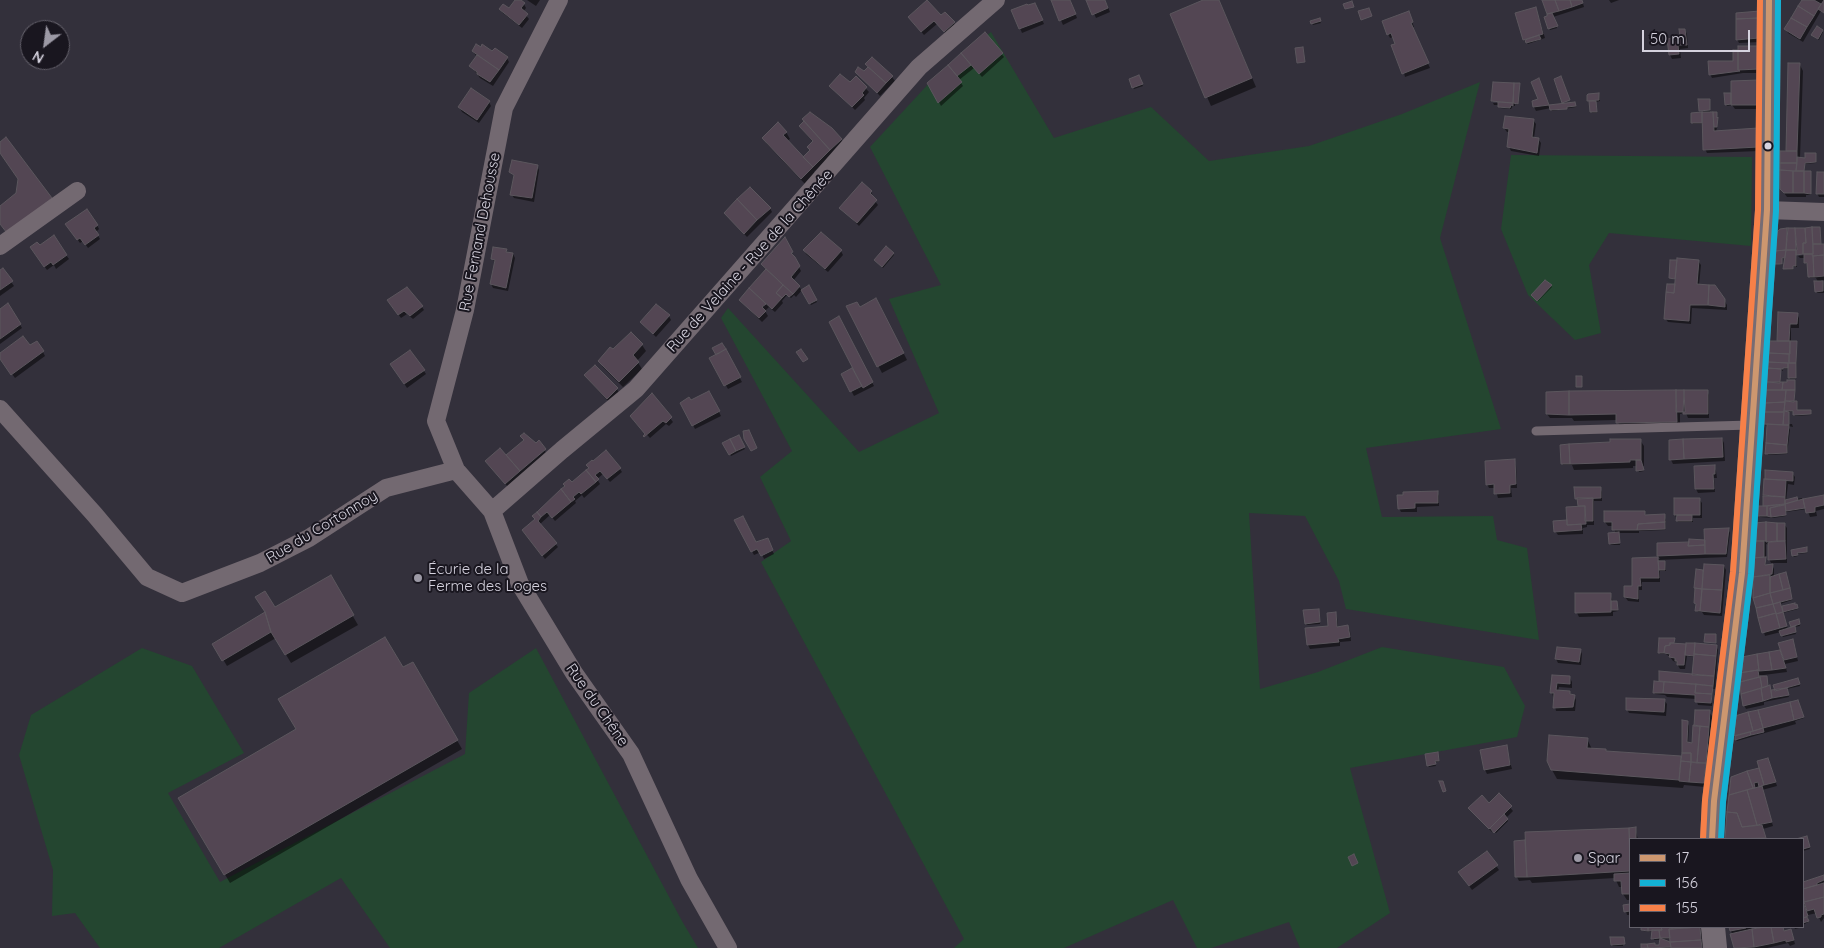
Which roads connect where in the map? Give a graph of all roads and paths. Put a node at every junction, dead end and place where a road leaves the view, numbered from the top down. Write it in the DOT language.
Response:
graph roads {
  1 [pos="559,0"];
  2 [pos="996,0"];
  3 [pos="1769,0"];
  4 [pos="77,191"];
  5 [pos="1766,210"];
  6 [pos="1824,212"];
  7 [pos="0,246"];
  8 [pos="0,409"];
  9 [pos="1752,425"];
  10 [pos="1536,431"];
  11 [pos="456,470"];
  12 [pos="492,511"];
  13 [pos="1712,838"];
  14 [pos="1713,928"];
  15 [pos="728,948"];
  16 [pos="1715,948"];
  1 -- 11 [label="street, Rue Fernand Dehousse"];
  2 -- 12 [label="street, Rue de Velaine - Rue de la Chênée"];
  3 -- 5 [label="main road"];
  4 -- 7 [label="street"];
  5 -- 6 [label="street"];
  5 -- 9 [label="main road"];
  8 -- 11 [label="street, Rue du Cortonnoy"];
  9 -- 10 [label="lane"];
  9 -- 13 [label="main road"];
  11 -- 12 [label="street, Rue du Chêne"];
  12 -- 15 [label="street, Rue du Chêne"];
  14 -- 16 [label="main road"];
}
